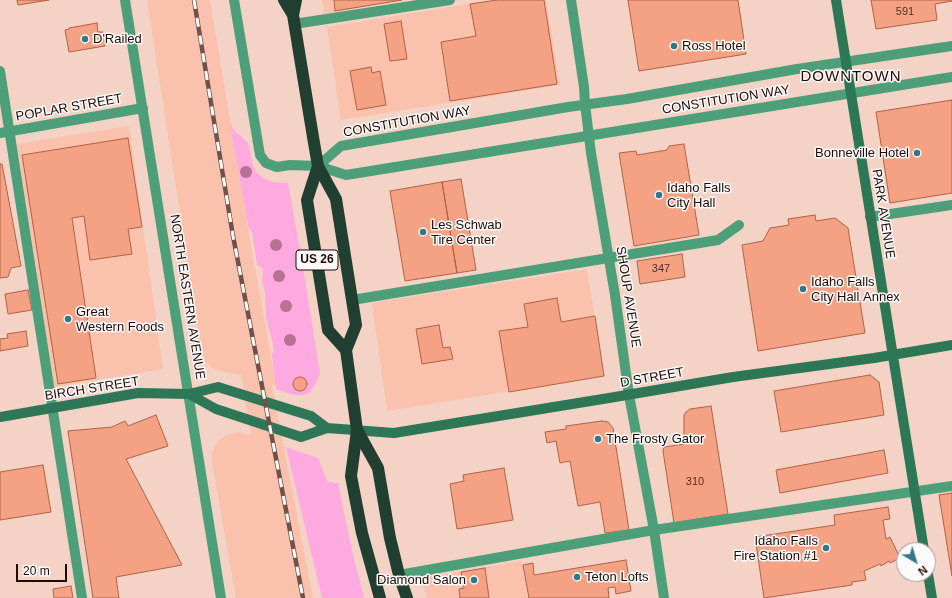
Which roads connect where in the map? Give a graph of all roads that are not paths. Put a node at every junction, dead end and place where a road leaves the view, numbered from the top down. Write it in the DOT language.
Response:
graph roads {
  1 [pos="125,0"];
  2 [pos="234,0"];
  3 [pos="284,0"];
  4 [pos="296,0"];
  5 [pos="450,0"];
  6 [pos="571,0"];
  7 [pos="836,0"];
  8 [pos="439,1"];
  9 [pos="294,20"];
  10 [pos="952,46"];
  11 [pos="846,62"];
  12 [pos="0,71"];
  13 [pos="952,77"];
  14 [pos="850,93"];
  15 [pos="585,104"];
  16 [pos="143,108"];
  17 [pos="5,132"];
  18 [pos="588,135"];
  19 [pos="318,166"];
  20 [pos="952,204"];
  21 [pos="870,217"];
  22 [pos="739,225"];
  23 [pos="609,258"];
  24 [pos="352,300"];
  25 [pos="952,345"];
  26 [pos="346,350"];
  27 [pos="893,355"];
  28 [pos="189,394"];
  29 [pos="630,395"];
  30 [pos="52,408"];
  31 [pos="0,417"];
  32 [pos="326,428"];
  33 [pos="357,430"];
  34 [pos="952,486"];
  35 [pos="914,492"];
  36 [pos="654,530"];
  37 [pos="923,542"];
  38 [pos="399,575"];
  39 [pos="929,582"];
  40 [pos="82,598"];
  41 [pos="221,598"];
  42 [pos="380,598"];
  43 [pos="407,598"];
  44 [pos="664,598"];
  45 [pos="932,598"];
  1 -- 16 [label="street, NORTH EASTERN AVENUE"];
  2 -- 19 [label="street"];
  3 -- 9 [label="highway, US 26"];
  4 -- 9 [label="highway, US 26"];
  5 -- 8 [label="street"];
  6 -- 15 [label="street, SHOUP AVENUE"];
  7 -- 11 [label="street, PARK AVENUE"];
  8 -- 9 [label="street"];
  9 -- 19 [label="highway, US 26"];
  10 -- 11 [label="street, CONSTITUTION WAY"];
  11 -- 14 [label="street, PARK AVENUE"];
  11 -- 15 [label="street, CONSTITUTION WAY"];
  12 -- 17 [label="street"];
  13 -- 14 [label="street, CONSTITUTION WAY"];
  14 -- 18 [label="street, CONSTITUTION WAY"];
  14 -- 21 [label="street, PARK AVENUE"];
  15 -- 18 [label="street, SHOUP AVENUE"];
  15 -- 19 [label="street, CONSTITUTION WAY"];
  16 -- 17 [label="street, POPLAR STREET"];
  16 -- 28 [label="street, NORTH EASTERN AVENUE"];
  17 -- 30 [label="street"];
  18 -- 19 [label="street, CONSTITUTION WAY"];
  18 -- 23 [label="street, SHOUP AVENUE"];
  19 -- 24 [label="highway, US 26"];
  19 -- 26 [label="highway, US 26"];
  20 -- 21 [label="street"];
  21 -- 27 [label="street, PARK AVENUE"];
  22 -- 23 [label="street"];
  23 -- 24 [label="street"];
  23 -- 29 [label="street, SHOUP AVENUE"];
  24 -- 26 [label="highway, US 26"];
  25 -- 27 [label="street, D STREET"];
  26 -- 33 [label="highway, US 26"];
  27 -- 29 [label="street, D STREET"];
  27 -- 35 [label="street, PARK AVENUE"];
  28 -- 30 [label="street, BIRCH STREET"];
  28 -- 32 [label="street, BIRCH STREET"];
  28 -- 32 [label="street, BIRCH STREET"];
  28 -- 41 [label="street, NORTH EASTERN AVENUE"];
  29 -- 33 [label="street, D STREET"];
  29 -- 36 [label="street, SHOUP AVENUE"];
  30 -- 31 [label="street, BIRCH STREET"];
  30 -- 40 [label="street"];
  32 -- 33 [label="street, BIRCH STREET"];
  33 -- 38 [label="highway, US 26"];
  33 -- 42 [label="highway, US 26"];
  34 -- 35 [label="street"];
  35 -- 36 [label="street"];
  35 -- 37 [label="street, PARK AVENUE"];
  36 -- 38 [label="street"];
  36 -- 44 [label="street, SHOUP AVENUE"];
  38 -- 43 [label="highway, US 26"];
  39 -- 45 [label="street"];
}
